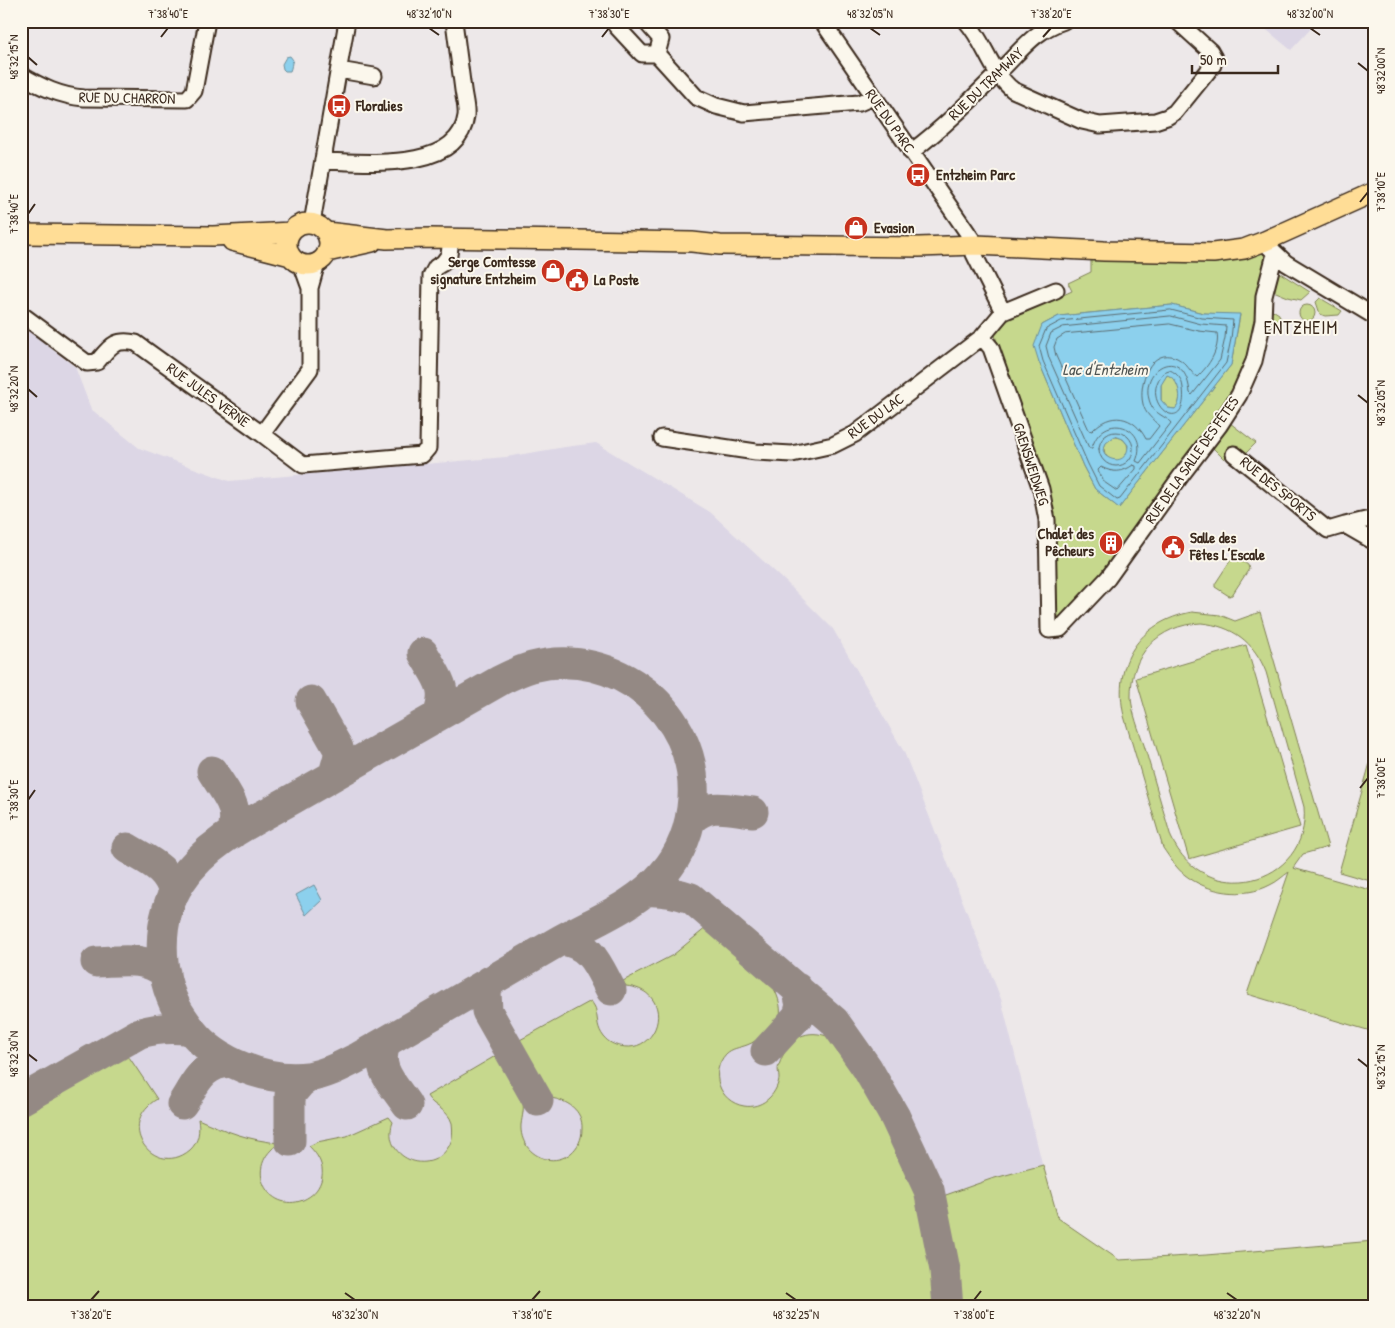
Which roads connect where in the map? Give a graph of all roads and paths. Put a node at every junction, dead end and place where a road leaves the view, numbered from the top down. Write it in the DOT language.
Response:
graph roads {
  1 [pos="207,21"];
  2 [pos="347,21"];
  3 [pos="454,21"];
  4 [pos="616,21"];
  5 [pos="645,21"];
  6 [pos="822,21"];
  7 [pos="966,21"];
  8 [pos="1064,21"];
  9 [pos="1177,21"];
  10 [pos="657,54"];
  11 [pos="338,70"];
  12 [pos="998,73"];
  13 [pos="21,75"];
  14 [pos="374,76"];
  15 [pos="873,97"];
  16 [pos="911,152"];
  17 [pos="322,161"];
  18 [pos="1374,192"];
  19 [pos="319,228"];
  20 [pos="291,232"];
  21 [pos="21,234"];
  22 [pos="213,236"];
  23 [pos="387,239"];
  24 [pos="451,239"];
  25 [pos="976,245"];
  26 [pos="1270,248"];
  27 [pos="309,258"];
  28 [pos="1056,290"];
  29 [pos="1003,312"];
  30 [pos="21,314"];
  31 [pos="1374,316"];
  32 [pos="982,337"];
  33 [pos="262,434"];
  34 [pos="662,438"];
  35 [pos="1234,454"];
  36 [pos="1374,518"];
  37 [pos="1346,526"];
  38 [pos="1374,537"];
  39 [pos="1050,630"];
  1 -- 13 [label="street, RUE DU CHARRON"];
  2 -- 11 [label="street"];
  3 -- 17 [label="street"];
  4 -- 10 [label="street"];
  5 -- 10 [label="street"];
  6 -- 15 [label="street, RUE DU PARC"];
  7 -- 12 [label="street"];
  8 -- 12 [label="street, RUE DU TRAMWAY"];
  9 -- 12 [label="street"];
  10 -- 15 [label="street"];
  11 -- 14 [label="street"];
  11 -- 17 [label="street"];
  12 -- 16 [label="street, RUE DU TRAMWAY"];
  15 -- 16 [label="street, RUE DU PARC"];
  16 -- 25 [label="street, RUE DU PARC"];
  17 -- 19 [label="street"];
  18 -- 26 [label="main road"];
  19 -- 20 [label="main road"];
  19 -- 23 [label="main road"];
  19 -- 27 [label="main road"];
  20 -- 22 [label="main road"];
  20 -- 27 [label="main road"];
  21 -- 22 [label="main road"];
  22 -- 27 [label="main road"];
  23 -- 24 [label="main road"];
  23 -- 27 [label="main road"];
  24 -- 25 [label="main road"];
  24 -- 33 [label="street"];
  25 -- 26 [label="main road"];
  25 -- 29 [label="street"];
  26 -- 31 [label="street"];
  26 -- 39 [label="street, RUE DE LA SALLE DES FÊTES"];
  27 -- 33 [label="street, RUE JULES VERNE"];
  28 -- 29 [label="street, RUE DU LAC"];
  29 -- 32 [label="street, RUE DU LAC"];
  30 -- 33 [label="street, RUE JULES VERNE"];
  32 -- 34 [label="street, RUE DU LAC"];
  32 -- 39 [label="street, GAENSWEIDWEG"];
  35 -- 37 [label="street, RUE DES SPORTS"];
  36 -- 37 [label="street"];
  37 -- 38 [label="street, RUE DES SPORTS"];
}
